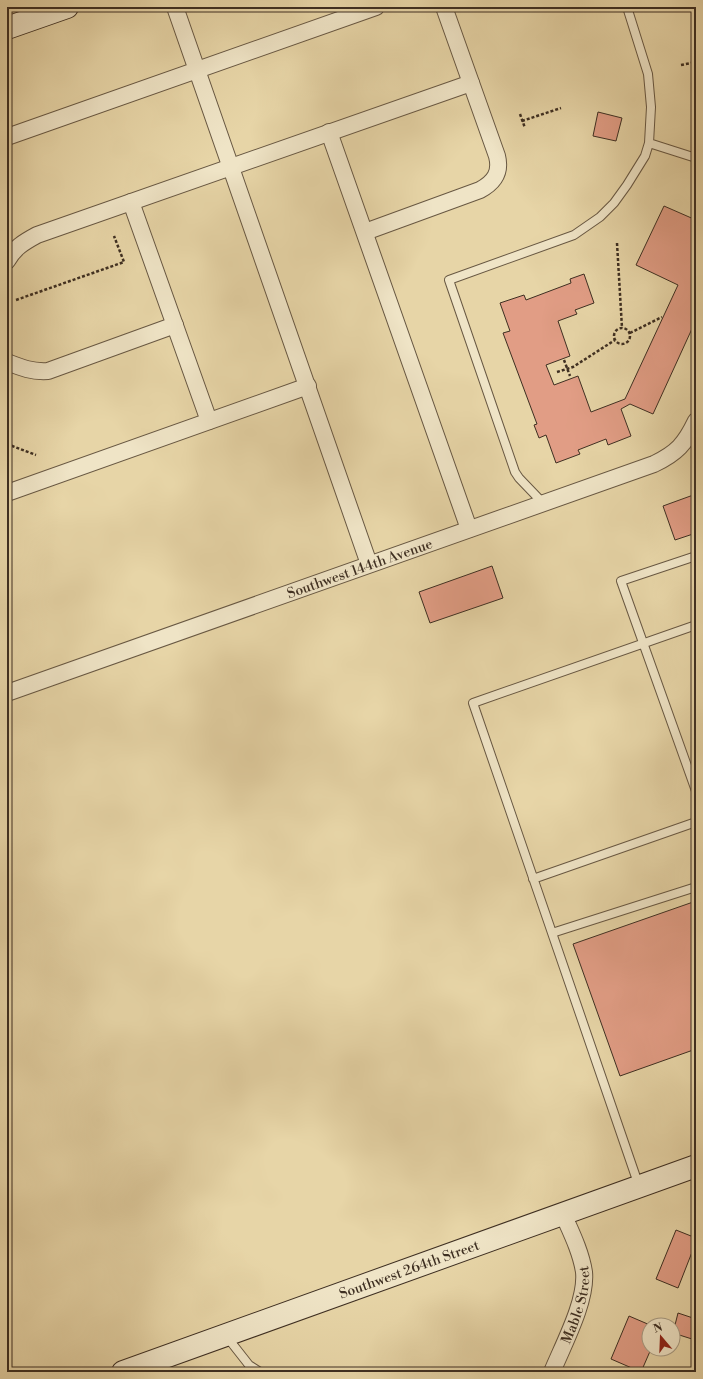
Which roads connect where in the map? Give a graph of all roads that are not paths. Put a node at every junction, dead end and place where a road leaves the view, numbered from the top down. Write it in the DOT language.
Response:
graph roads {
  1 [pos="67,7"];
  2 [pos="175,7"];
  3 [pos="376,7"];
  4 [pos="444,7"];
  5 [pos="627,7"];
  6 [pos="7,28"];
  7 [pos="197,70"];
  8 [pos="471,83"];
  9 [pos="330,132"];
  10 [pos="7,137"];
  11 [pos="649,143"];
  12 [pos="696,158"];
  13 [pos="231,167"];
  14 [pos="131,202"];
  15 [pos="365,232"];
  16 [pos="7,261"];
  17 [pos="175,325"];
  18 [pos="7,362"];
  19 [pos="308,386"];
  20 [pos="209,421"];
  21 [pos="696,421"];
  22 [pos="7,493"];
  23 [pos="543,503"];
  24 [pos="469,529"];
  25 [pos="696,556"];
  26 [pos="369,564"];
  27 [pos="696,625"];
  28 [pos="643,644"];
  29 [pos="7,693"];
  30 [pos="696,791"];
  31 [pos="696,822"];
  32 [pos="533,879"];
  33 [pos="696,887"];
  34 [pos="552,933"];
  35 [pos="696,1166"];
  36 [pos="639,1187"];
  37 [pos="563,1214"];
  38 [pos="225,1335"];
  39 [pos="126,1372"];
  40 [pos="260,1372"];
  41 [pos="552,1372"];
  1 -- 6 [label="street"];
  2 -- 7 [label="street"];
  3 -- 7 [label="street"];
  4 -- 8 [label="street"];
  5 -- 11 [label="lane"];
  7 -- 10 [label="street"];
  7 -- 13 [label="street"];
  8 -- 9 [label="street"];
  8 -- 15 [label="street"];
  9 -- 13 [label="street"];
  9 -- 15 [label="street"];
  11 -- 12 [label="lane"];
  11 -- 23 [label="lane"];
  13 -- 14 [label="street"];
  13 -- 19 [label="street"];
  14 -- 16 [label="street"];
  14 -- 17 [label="street"];
  15 -- 24 [label="street"];
  17 -- 18 [label="street"];
  17 -- 20 [label="street"];
  19 -- 20 [label="street"];
  19 -- 26 [label="street"];
  20 -- 22 [label="street"];
  21 -- 23 [label="street, Southwest 144th Avenue"];
  23 -- 24 [label="street, Southwest 144th Avenue"];
  24 -- 26 [label="street, Southwest 144th Avenue"];
  25 -- 28 [label="lane"];
  26 -- 29 [label="street, Southwest 144th Avenue"];
  27 -- 28 [label="lane"];
  28 -- 30 [label="lane"];
  28 -- 32 [label="lane"];
  31 -- 32 [label="lane"];
  32 -- 34 [label="lane"];
  33 -- 34 [label="lane"];
  34 -- 36 [label="lane"];
  35 -- 36 [label="street, Southwest 264th Street"];
  36 -- 37 [label="street, Southwest 264th Street"];
  37 -- 38 [label="street, Southwest 264th Street"];
  37 -- 41 [label="street, Mable Street"];
  38 -- 39 [label="street, Southwest 264th Street"];
  38 -- 40 [label="lane"];
}
